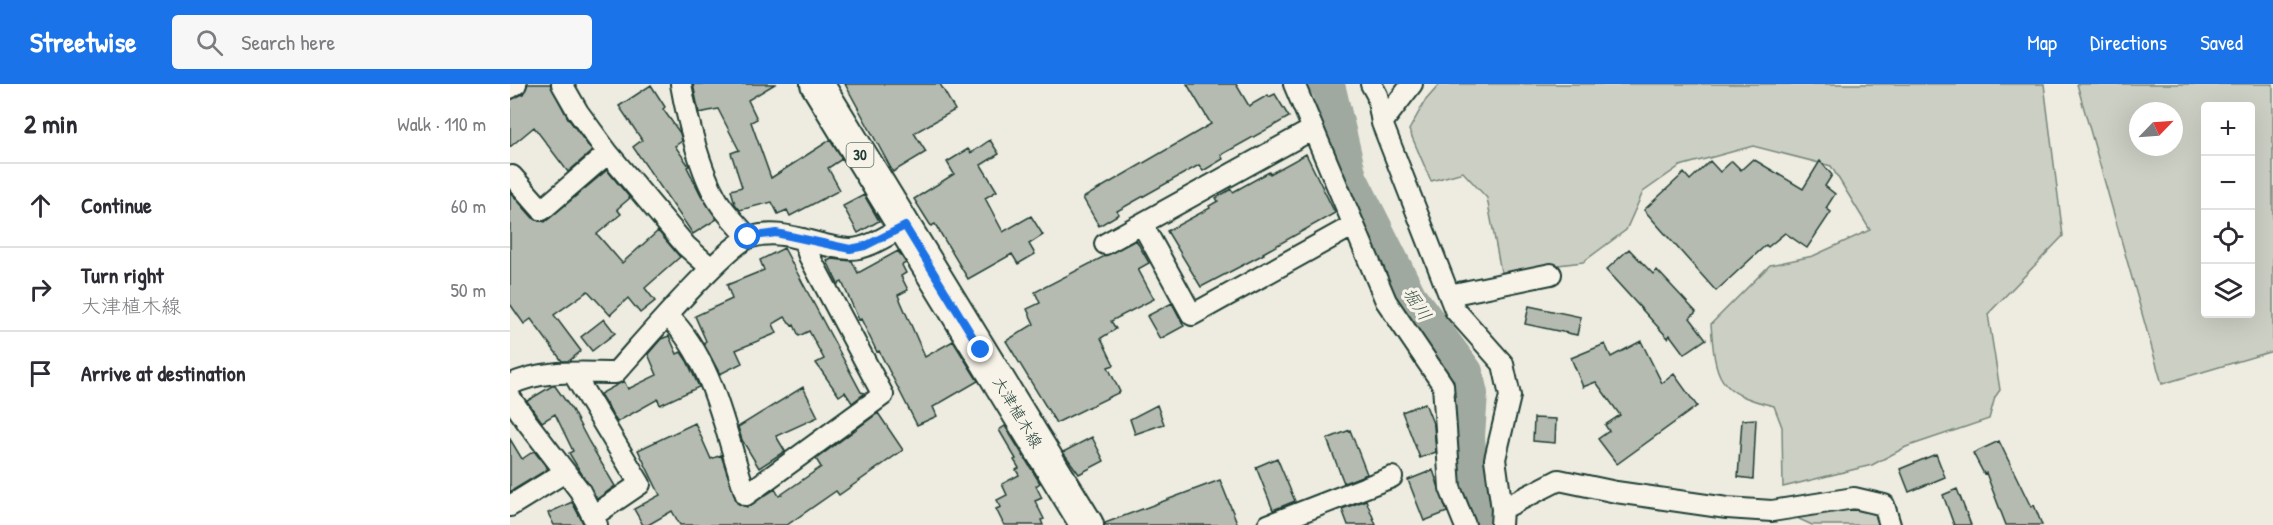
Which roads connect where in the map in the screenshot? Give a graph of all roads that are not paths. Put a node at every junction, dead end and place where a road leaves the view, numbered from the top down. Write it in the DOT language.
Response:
graph roads {
  1 [pos="516,84"];
  2 [pos="562,84"];
  3 [pos="681,84"];
  4 [pos="817,84"];
  5 [pos="1294,84"];
  6 [pos="1371,84"];
  7 [pos="1412,84"];
  8 [pos="510,88"];
  9 [pos="1382,123"];
  10 [pos="1313,129"];
  11 [pos="608,153"];
  12 [pos="512,176"];
  13 [pos="1142,224"];
  14 [pos="1354,225"];
  15 [pos="905,226"];
  16 [pos="748,237"];
  17 [pos="803,239"];
  18 [pos="1105,244"];
  19 [pos="711,268"];
  20 [pos="1551,274"];
  21 [pos="1449,295"];
  22 [pos="668,316"];
  23 [pos="573,373"];
  24 [pos="510,385"];
  25 [pos="510,397"];
  26 [pos="565,472"];
  27 [pos="1392,477"];
  28 [pos="510,506"];
  29 [pos="1502,517"];
  30 [pos="595,520"];
  31 [pos="1087,525"];
  32 [pos="1268,525"];
  33 [pos="1465,525"];
  34 [pos="1890,525"];
  1 -- 8 [label="street"];
  2 -- 11 [label="street"];
  3 -- 16 [label="street"];
  4 -- 15 [label="main road, 大津植木線 / 30"];
  5 -- 10 [label="street"];
  6 -- 9 [label="street"];
  7 -- 9 [label="street"];
  9 -- 21 [label="street"];
  10 -- 13 [label="street"];
  10 -- 14 [label="street"];
  11 -- 12 [label="street"];
  11 -- 19 [label="street"];
  13 -- 14 [label="street"];
  13 -- 18 [label="street"];
  14 -- 33 [label="street"];
  15 -- 17 [label="street"];
  15 -- 31 [label="main road, 大津植木線 / 30"];
  16 -- 17 [label="street"];
  16 -- 19 [label="street"];
  17 -- 22 [label="street"];
  19 -- 22 [label="street"];
  20 -- 21 [label="street"];
  21 -- 29 [label="street"];
  22 -- 23 [label="street"];
  23 -- 24 [label="street"];
  23 -- 30 [label="street"];
  25 -- 26 [label="street"];
  26 -- 28 [label="street"];
  26 -- 30 [label="street"];
  27 -- 32 [label="street"];
  29 -- 34 [label="street"];
}
